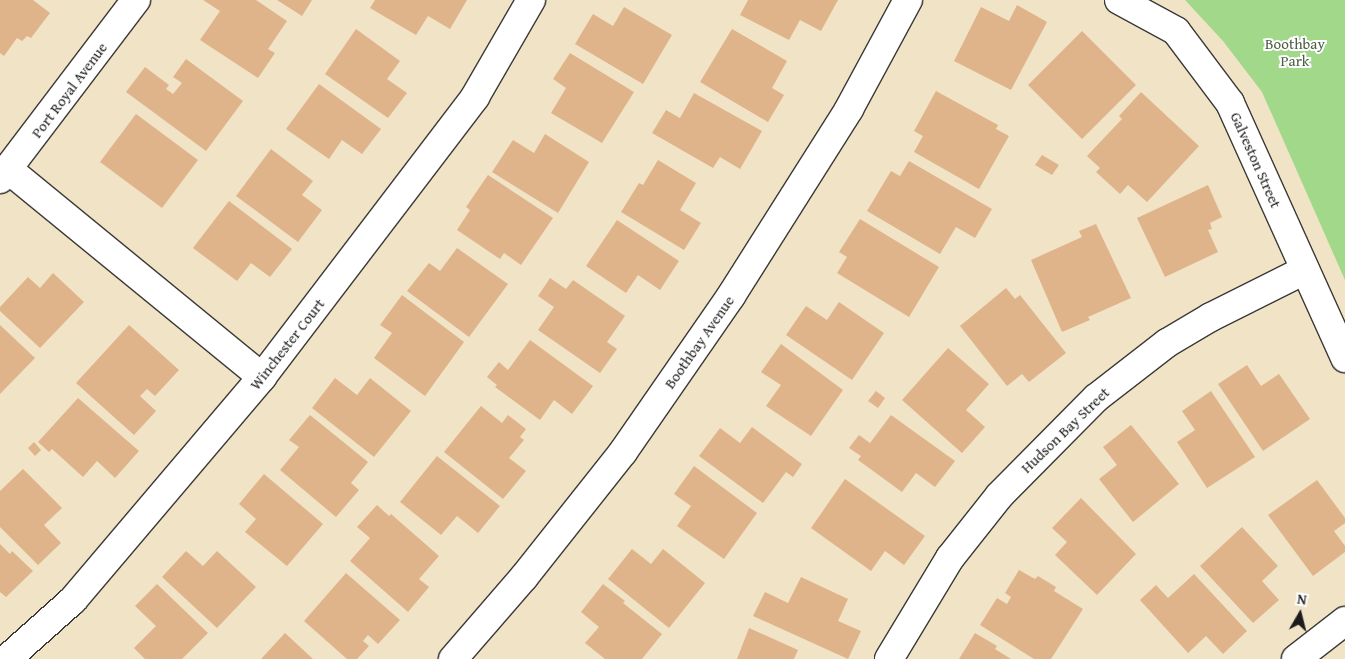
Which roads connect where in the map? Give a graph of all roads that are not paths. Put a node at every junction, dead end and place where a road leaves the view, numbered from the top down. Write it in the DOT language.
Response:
graph roads {
  1 [pos="136,0"];
  2 [pos="531,0"];
  3 [pos="908,0"];
  4 [pos="1119,0"];
  5 [pos="4,175"];
  6 [pos="1305,270"];
  7 [pos="1345,358"];
  8 [pos="262,377"];
  9 [pos="1345,621"];
  10 [pos="7,659"];
  11 [pos="453,659"];
  12 [pos="889,659"];
  13 [pos="1296,659"];
  1 -- 5 [label="street, Port Royal Avenue"];
  2 -- 8 [label="street, Winchester Court"];
  3 -- 11 [label="street, Boothbay Avenue"];
  4 -- 6 [label="street, Galveston Street"];
  5 -- 8 [label="street"];
  6 -- 7 [label="street, Galveston Street"];
  6 -- 12 [label="street, Hudson Bay Street"];
  8 -- 10 [label="street, Winchester Court"];
  9 -- 13 [label="street"];
}
